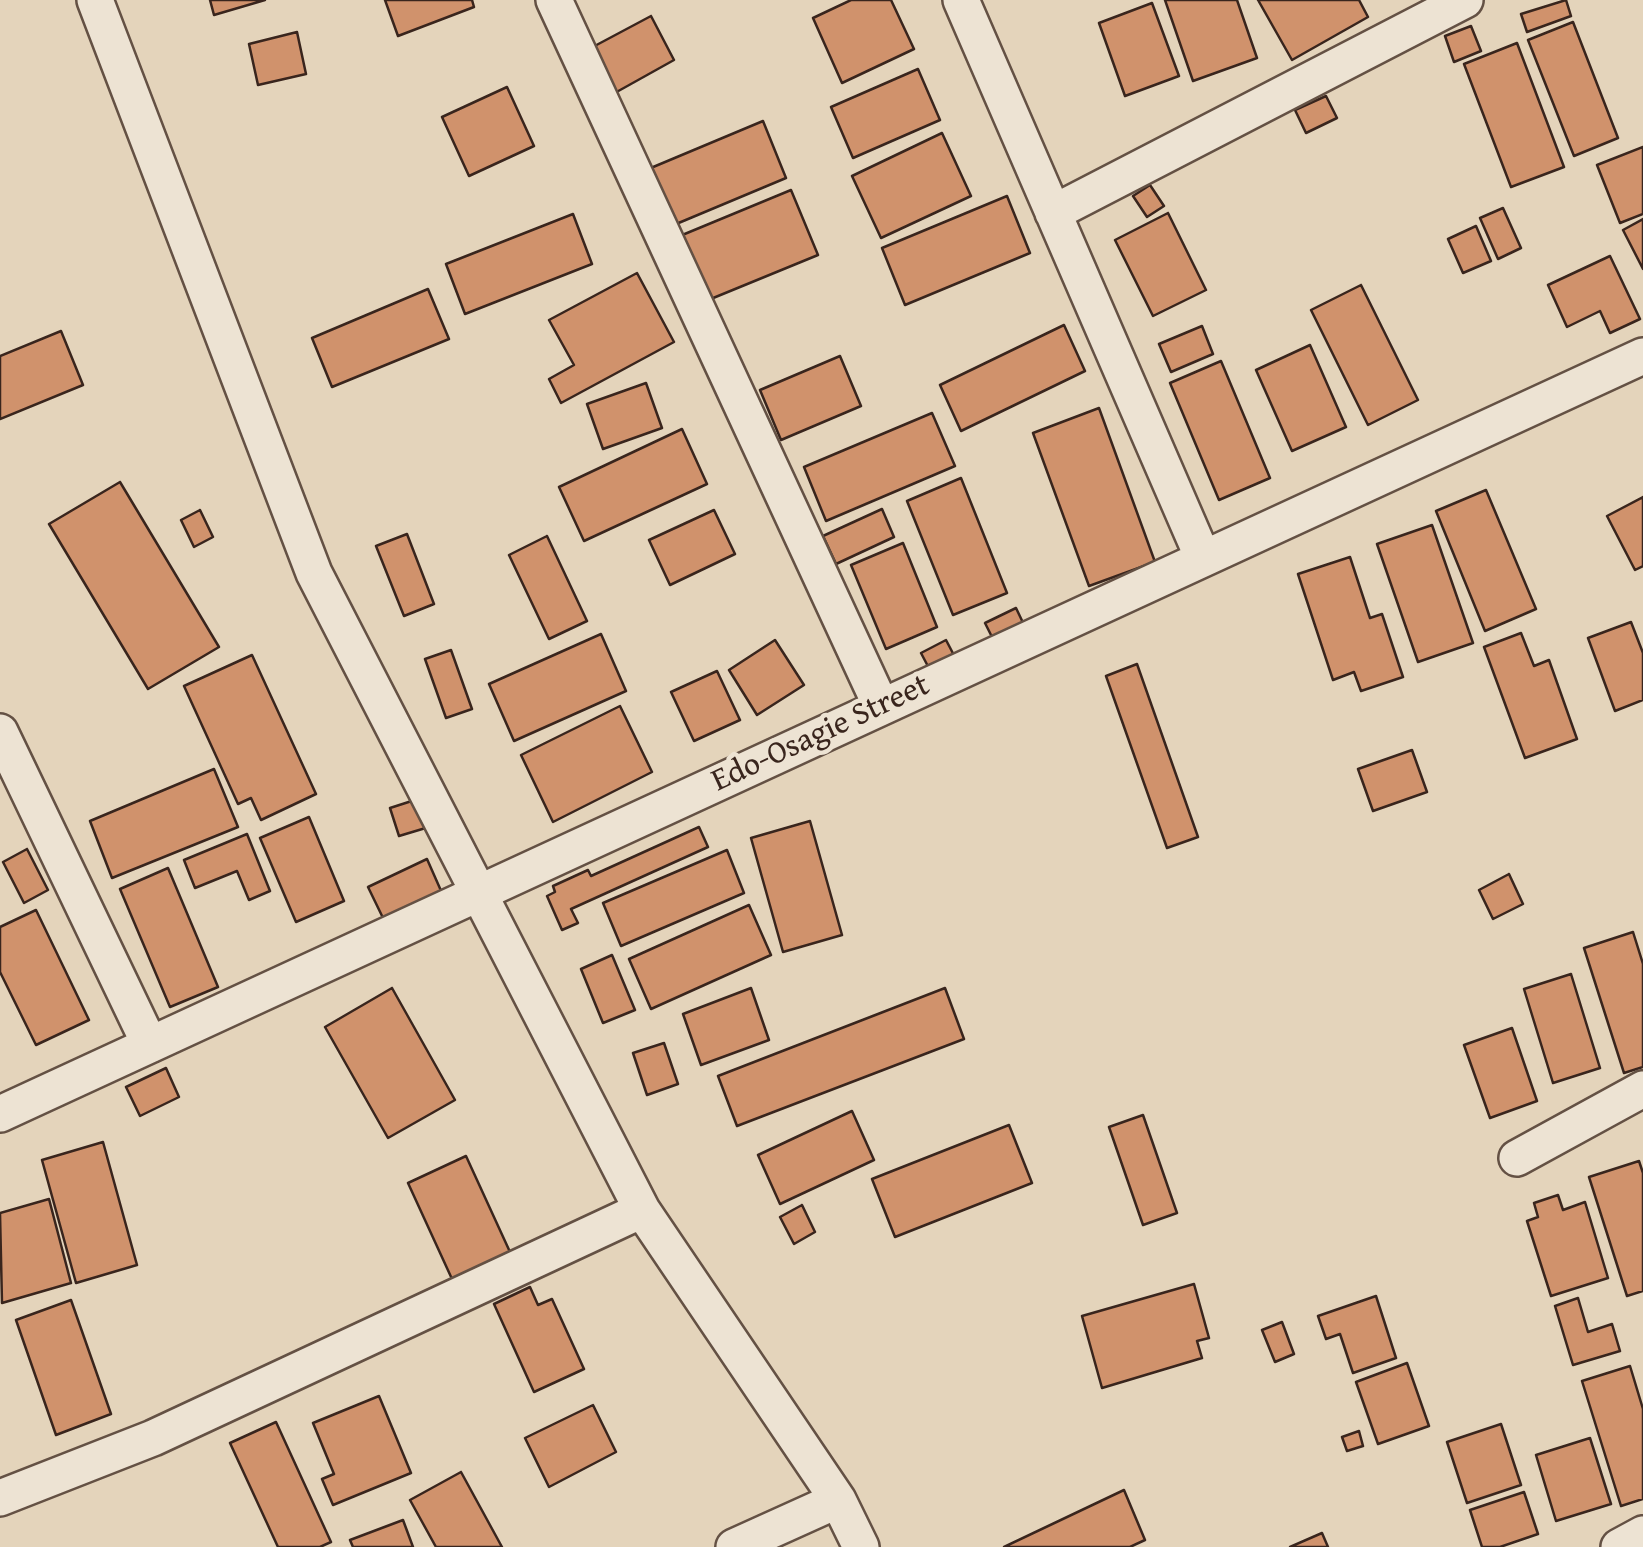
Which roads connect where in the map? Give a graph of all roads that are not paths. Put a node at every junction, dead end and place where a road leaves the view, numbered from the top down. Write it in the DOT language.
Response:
graph roads {
  1 [pos="95,0"];
  2 [pos="554,0"];
  3 [pos="961,0"];
  4 [pos="1464,0"];
  5 [pos="1406,12"];
  6 [pos="1054,213"];
  7 [pos="1643,356"];
  8 [pos="1204,558"];
  9 [pos="881,706"];
  10 [pos="0,732"];
  11 [pos="476,893"];
  12 [pos="150,1044"];
  13 [pos="1643,1089"];
  14 [pos="0,1114"];
  15 [pos="1517,1158"];
  16 [pos="642,1210"];
  17 [pos="0,1498"];
  18 [pos="838,1500"];
  19 [pos="1643,1534"];
  20 [pos="734,1547"];
  21 [pos="861,1547"];
  22 [pos="1619,1547"];
  1 -- 11 [label="street"];
  2 -- 9 [label="street"];
  3 -- 6 [label="street"];
  4 -- 5 [label="street"];
  5 -- 6 [label="street"];
  6 -- 8 [label="street"];
  7 -- 8 [label="street, Edo-Osagie Street"];
  8 -- 9 [label="street, Edo-Osagie Street"];
  9 -- 11 [label="street, Edo-Osagie Street"];
  10 -- 12 [label="street"];
  11 -- 12 [label="street, Edo-Osagie Street"];
  11 -- 16 [label="street"];
  12 -- 14 [label="street, Edo-Osagie Street"];
  13 -- 15 [label="street"];
  16 -- 17 [label="street"];
  16 -- 18 [label="street"];
  18 -- 20 [label="street"];
  18 -- 21 [label="street"];
  19 -- 22 [label="street"];
}
